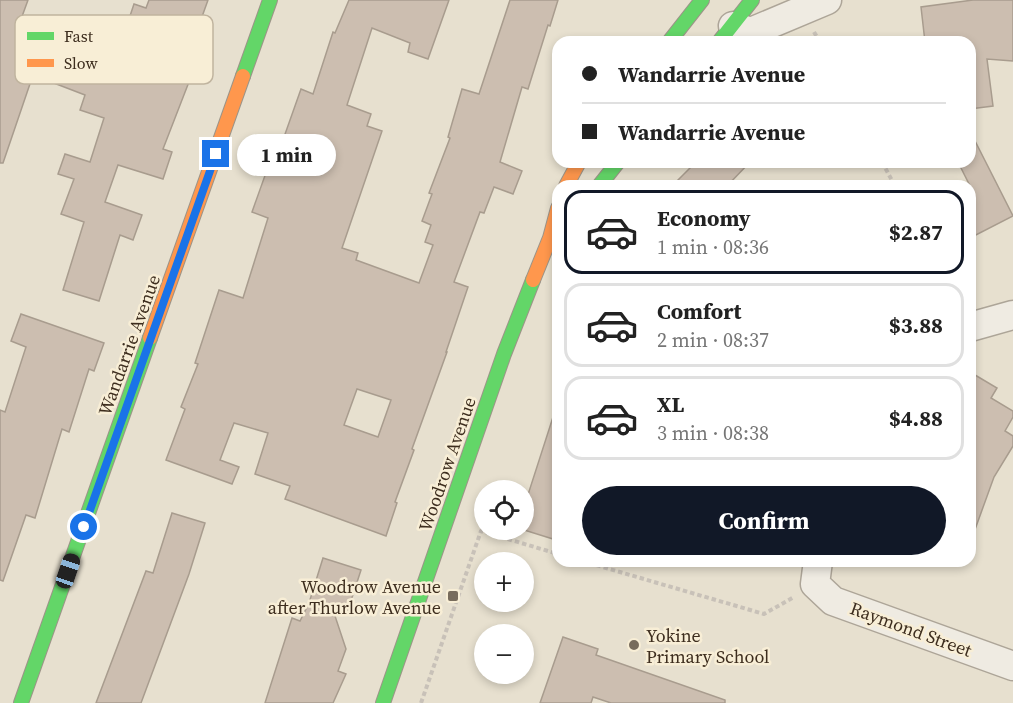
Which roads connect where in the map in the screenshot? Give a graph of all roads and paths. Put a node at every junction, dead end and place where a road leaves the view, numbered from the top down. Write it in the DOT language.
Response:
graph roads {
  1 [pos="270,0"];
  2 [pos="702,0"];
  3 [pos="752,0"];
  4 [pos="826,0"];
  5 [pos="726,34"];
  6 [pos="674,36"];
  7 [pos="613,168"];
  8 [pos="604,180"];
  9 [pos="552,239"];
  10 [pos="1013,315"];
  11 [pos="976,325"];
  12 [pos="552,552"];
  13 [pos="603,567"];
  14 [pos="817,573"];
  15 [pos="1013,666"];
  16 [pos="21,703"];
  17 [pos="382,703"];
  18 [pos="421,703"];
  1 -- 16 [label="street, Wandarrie Avenue"];
  2 -- 6 [label="street"];
  3 -- 5 [label="street"];
  4 -- 5 [label="street"];
  7 -- 8 [label="street"];
  9 -- 17 [label="street, Woodrow Avenue"];
  10 -- 11 [label="street"];
  12 -- 18 [label="path"];
  13 -- 14 [label="path"];
  14 -- 15 [label="street, Raymond Street"];
}
